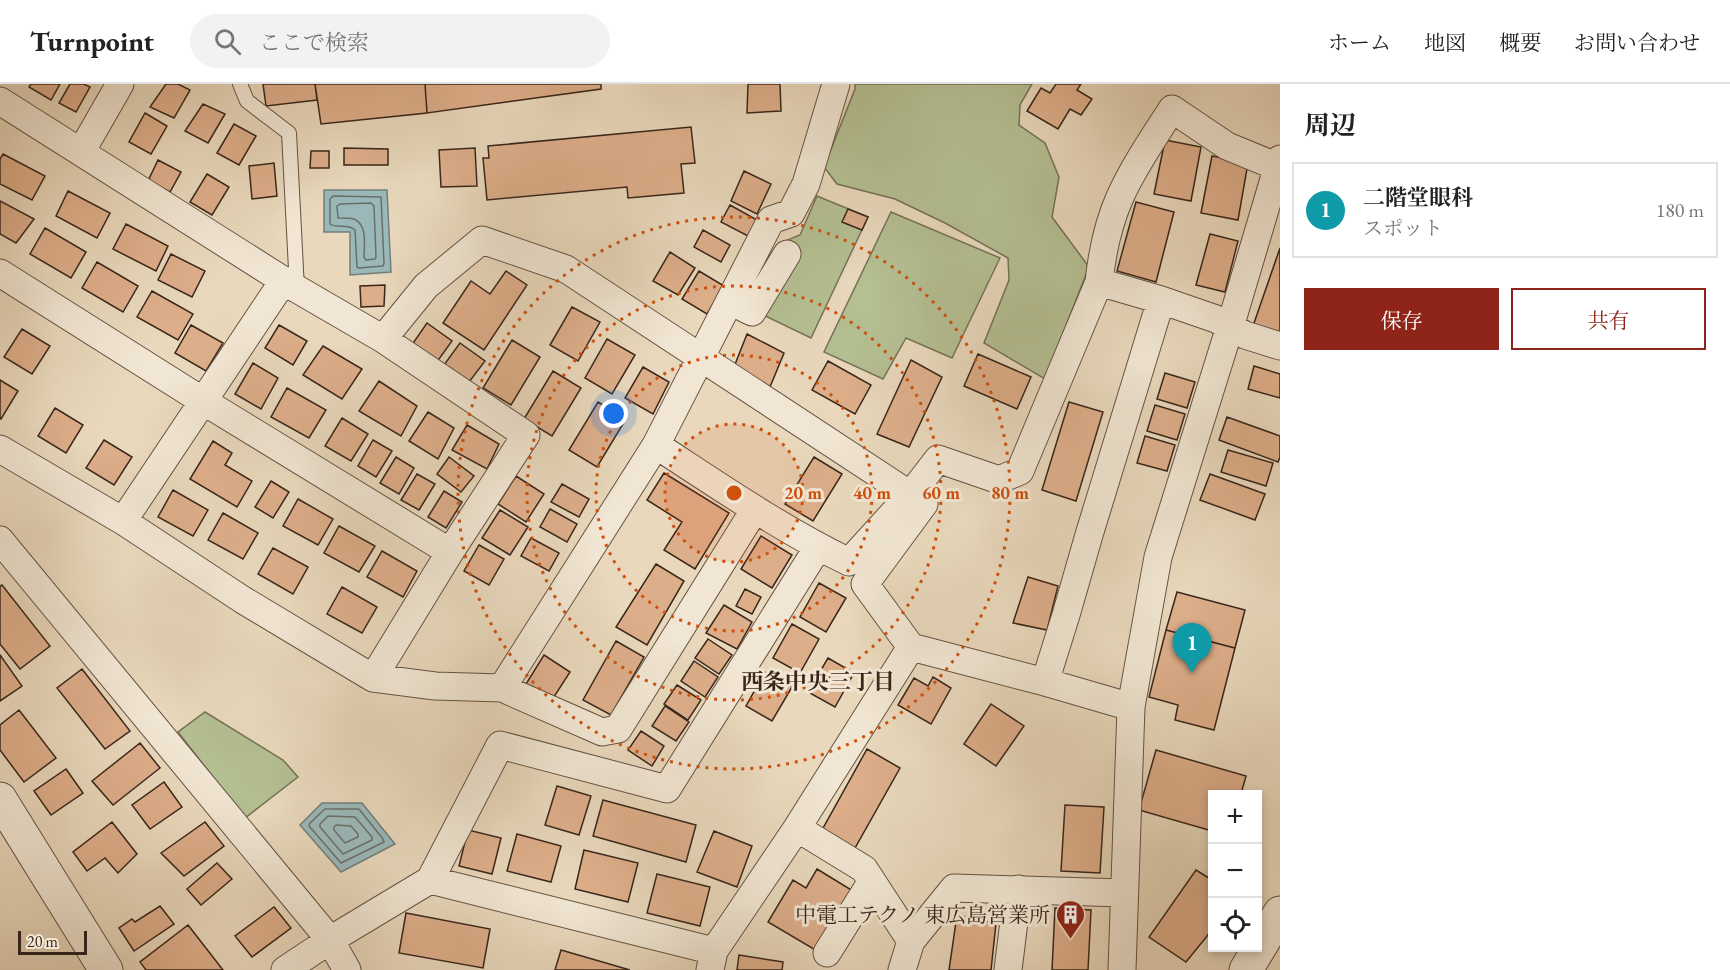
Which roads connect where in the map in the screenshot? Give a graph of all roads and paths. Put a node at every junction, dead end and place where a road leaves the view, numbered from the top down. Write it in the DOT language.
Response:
graph roads {
  1 [pos="120,84"];
  2 [pos="240,84"];
  3 [pos="836,84"];
  4 [pos="0,101"];
  5 [pos="81,152"];
  6 [pos="1279,163"];
  7 [pos="787,254"];
  8 [pos="0,273"];
  9 [pos="1099,282"];
  10 [pos="290,284"];
  11 [pos="1161,300"];
  12 [pos="730,301"];
  13 [pos="1229,325"];
  14 [pos="382,339"];
  15 [pos="1280,346"];
  16 [pos="700,358"];
  17 [pos="202,401"];
  18 [pos="656,445"];
  19 [pos="0,449"];
  20 [pos="911,494"];
  21 [pos="755,509"];
  22 [pos="123,521"];
  23 [pos="0,540"];
  24 [pos="818,547"];
  25 [pos="450,552"];
  26 [pos="912,647"];
  27 [pos="373,678"];
  28 [pos="1045,682"];
  29 [pos="502,688"];
  30 [pos="1131,707"];
  31 [pos="0,799"];
  32 [pos="797,828"];
  33 [pos="430,880"];
  34 [pos="872,881"];
  35 [pos="1018,889"];
  36 [pos="1124,893"];
  37 [pos="1280,913"];
  38 [pos="330,940"];
  39 [pos="911,941"];
  40 [pos="827,952"];
  41 [pos="712,960"];
  42 [pos="106,970"];
  43 [pos="285,970"];
  44 [pos="347,970"];
  45 [pos="902,970"];
  46 [pos="1008,970"];
  47 [pos="1122,970"];
  48 [pos="1246,970"];
  1 -- 5 [label="street"];
  2 -- 10 [label="lane"];
  3 -- 12 [label="street"];
  4 -- 5 [label="street"];
  5 -- 10 [label="street"];
  6 -- 9 [label="street"];
  6 -- 13 [label="street"];
  7 -- 12 [label="street"];
  8 -- 17 [label="street"];
  9 -- 11 [label="street"];
  9 -- 20 [label="street"];
  10 -- 14 [label="street"];
  10 -- 17 [label="street"];
  11 -- 13 [label="street"];
  11 -- 28 [label="street"];
  12 -- 16 [label="street"];
  13 -- 15 [label="street"];
  13 -- 30 [label="street"];
  14 -- 16 [label="street"];
  14 -- 25 [label="street"];
  16 -- 18 [label="street"];
  16 -- 20 [label="street"];
  17 -- 22 [label="street"];
  17 -- 25 [label="street"];
  18 -- 21 [label="street"];
  18 -- 29 [label="street"];
  19 -- 22 [label="street"];
  20 -- 24 [label="street"];
  20 -- 26 [label="street"];
  21 -- 24 [label="street"];
  21 -- 29 [label="street"];
  22 -- 27 [label="street"];
  23 -- 38 [label="street"];
  24 -- 33 [label="street"];
  25 -- 27 [label="street"];
  26 -- 28 [label="street"];
  26 -- 32 [label="street"];
  27 -- 29 [label="street"];
  28 -- 30 [label="street"];
  30 -- 36 [label="street"];
  31 -- 42 [label="street"];
  32 -- 34 [label="street"];
  32 -- 41 [label="street"];
  33 -- 38 [label="street"];
  33 -- 41 [label="street"];
  34 -- 39 [label="street"];
  34 -- 40 [label="street"];
  35 -- 36 [label="street"];
  35 -- 39 [label="street"];
  35 -- 46 [label="street"];
  36 -- 47 [label="street"];
  37 -- 48 [label="street"];
  38 -- 43 [label="street"];
  38 -- 44 [label="street"];
  39 -- 45 [label="street"];
}
